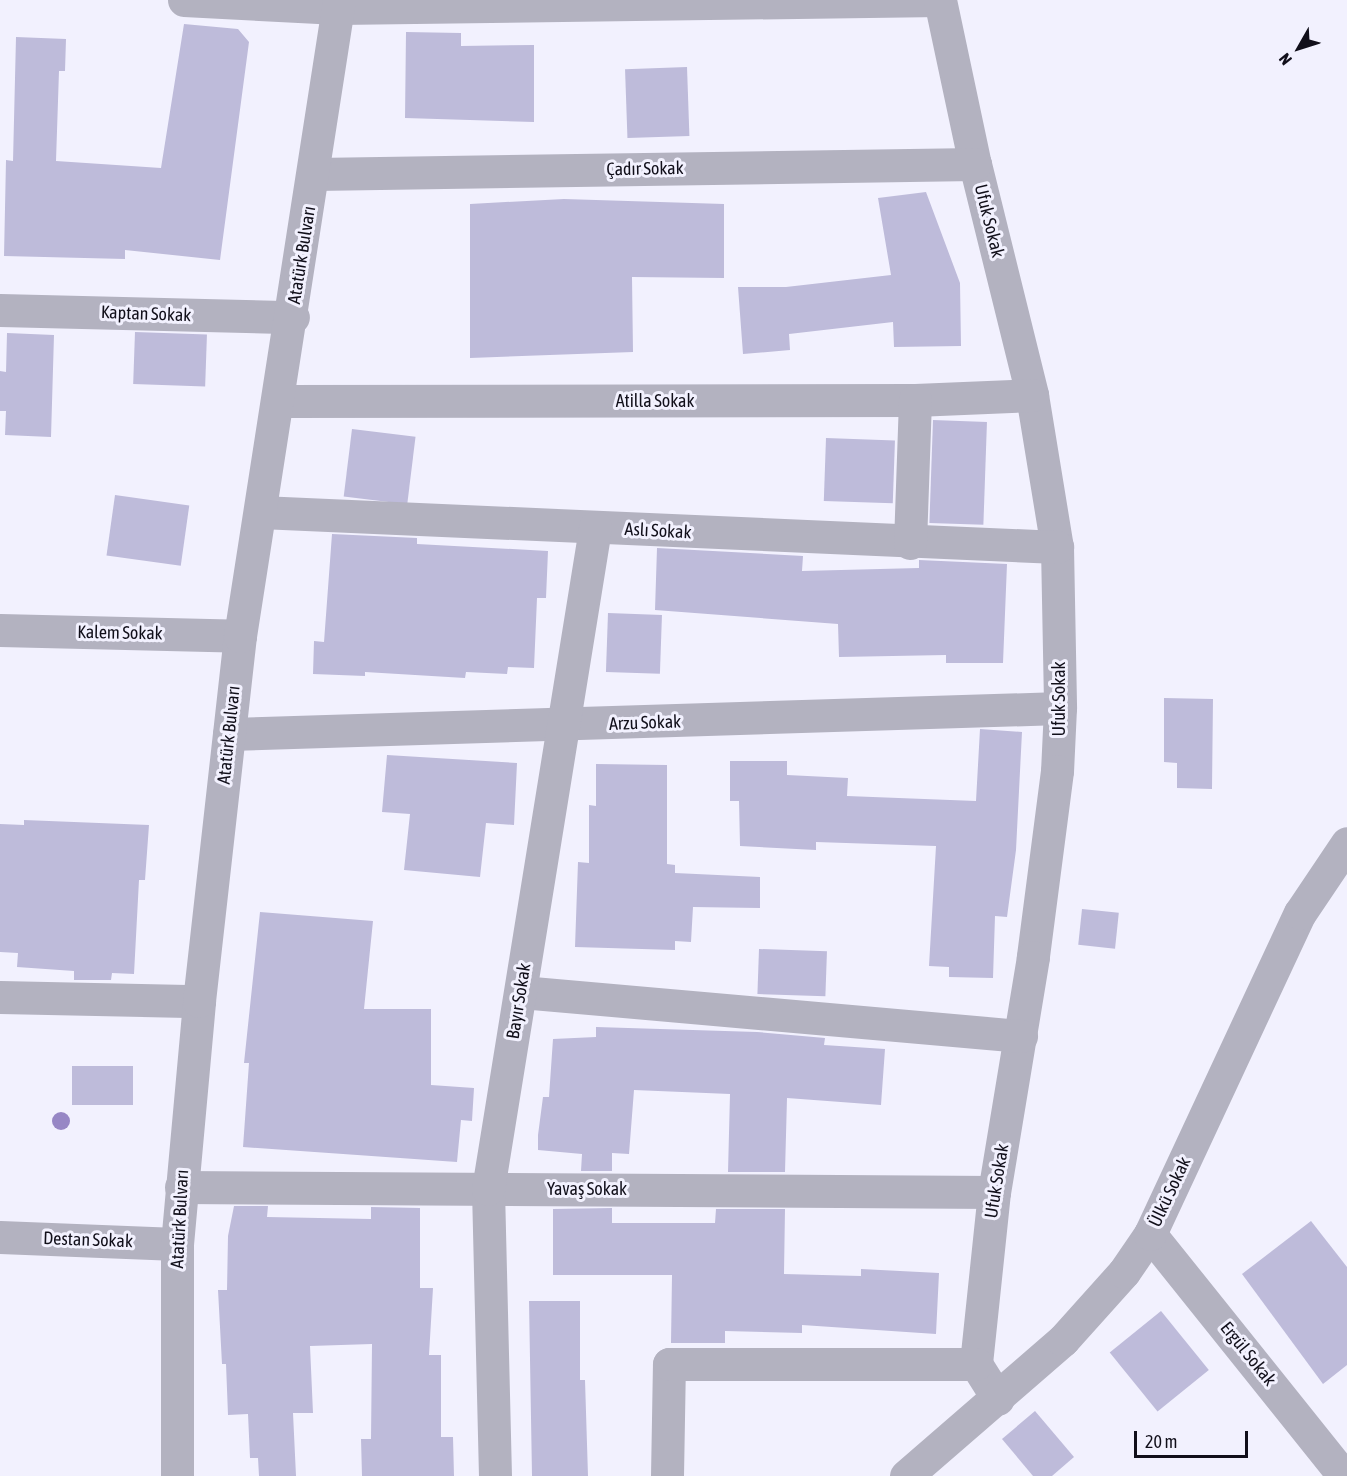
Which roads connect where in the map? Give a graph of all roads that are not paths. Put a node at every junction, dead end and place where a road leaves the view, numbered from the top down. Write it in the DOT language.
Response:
graph roads {
  1 [pos="184,0"];
  2 [pos="940,0"];
  3 [pos="338,4"];
  4 [pos="975,165"];
  5 [pos="315,174"];
  6 [pos="0,310"];
  7 [pos="293,318"];
  8 [pos="1032,395"];
  9 [pos="915,400"];
  10 [pos="279,401"];
  11 [pos="260,512"];
  12 [pos="595,528"];
  13 [pos="910,543"];
  14 [pos="1057,547"];
  15 [pos="0,630"];
  16 [pos="240,636"];
  17 [pos="1060,708"];
  18 [pos="565,726"];
  19 [pos="229,734"];
  20 [pos="1347,843"];
  21 [pos="521,992"];
  22 [pos="0,997"];
  23 [pos="199,1001"];
  24 [pos="1021,1036"];
  25 [pos="181,1186"];
  26 [pos="488,1189"];
  27 [pos="994,1192"];
  28 [pos="1150,1234"];
  29 [pos="0,1237"];
  30 [pos="177,1244"];
  31 [pos="976,1364"];
  32 [pos="998,1399"];
  33 [pos="177,1476"];
  34 [pos="495,1476"];
  35 [pos="667,1476"];
  36 [pos="906,1476"];
  37 [pos="1344,1476"];
  1 -- 3 [label="street"];
  2 -- 3 [label="street"];
  2 -- 4 [label="street, Ufuk Sokak"];
  3 -- 5 [label="street, Atatürk Bulvarı"];
  4 -- 5 [label="street, Çadır Sokak"];
  4 -- 8 [label="street, Ufuk Sokak"];
  5 -- 7 [label="street, Atatürk Bulvarı"];
  6 -- 7 [label="street, Kaptan Sokak"];
  7 -- 10 [label="street, Atatürk Bulvarı"];
  8 -- 9 [label="street, Atilla Sokak"];
  8 -- 14 [label="street, Ufuk Sokak"];
  9 -- 10 [label="street, Atilla Sokak"];
  9 -- 13 [label="street"];
  10 -- 11 [label="street, Atatürk Bulvarı"];
  11 -- 12 [label="street, Aslı Sokak"];
  11 -- 16 [label="street, Atatürk Bulvarı"];
  12 -- 13 [label="street, Aslı Sokak"];
  12 -- 18 [label="street, Bayır Sokak"];
  13 -- 14 [label="street, Aslı Sokak"];
  14 -- 17 [label="street, Ufuk Sokak"];
  15 -- 16 [label="street, Kalem Sokak"];
  16 -- 19 [label="street, Atatürk Bulvarı"];
  17 -- 18 [label="street, Arzu Sokak"];
  17 -- 24 [label="street, Ufuk Sokak"];
  18 -- 19 [label="street, Arzu Sokak"];
  18 -- 21 [label="street, Bayır Sokak"];
  19 -- 23 [label="street, Atatürk Bulvarı"];
  20 -- 28 [label="street, Ülkü Sokak"];
  21 -- 24 [label="street"];
  21 -- 26 [label="street, Bayır Sokak"];
  22 -- 23 [label="street"];
  23 -- 25 [label="street, Atatürk Bulvarı"];
  24 -- 27 [label="street, Ufuk Sokak"];
  25 -- 26 [label="street, Yavaş Sokak"];
  25 -- 30 [label="street, Atatürk Bulvarı"];
  26 -- 27 [label="street, Yavaş Sokak"];
  26 -- 34 [label="street, Bayır Sokak"];
  27 -- 31 [label="street, Ufuk Sokak"];
  28 -- 32 [label="street, Ülkü Sokak"];
  28 -- 37 [label="street, Ergül Sokak"];
  29 -- 30 [label="street, Destan Sokak"];
  30 -- 33 [label="street, Atatürk Bulvarı"];
  31 -- 32 [label="street"];
  31 -- 35 [label="street"];
  32 -- 36 [label="street, Ülkü Sokak"];
}
